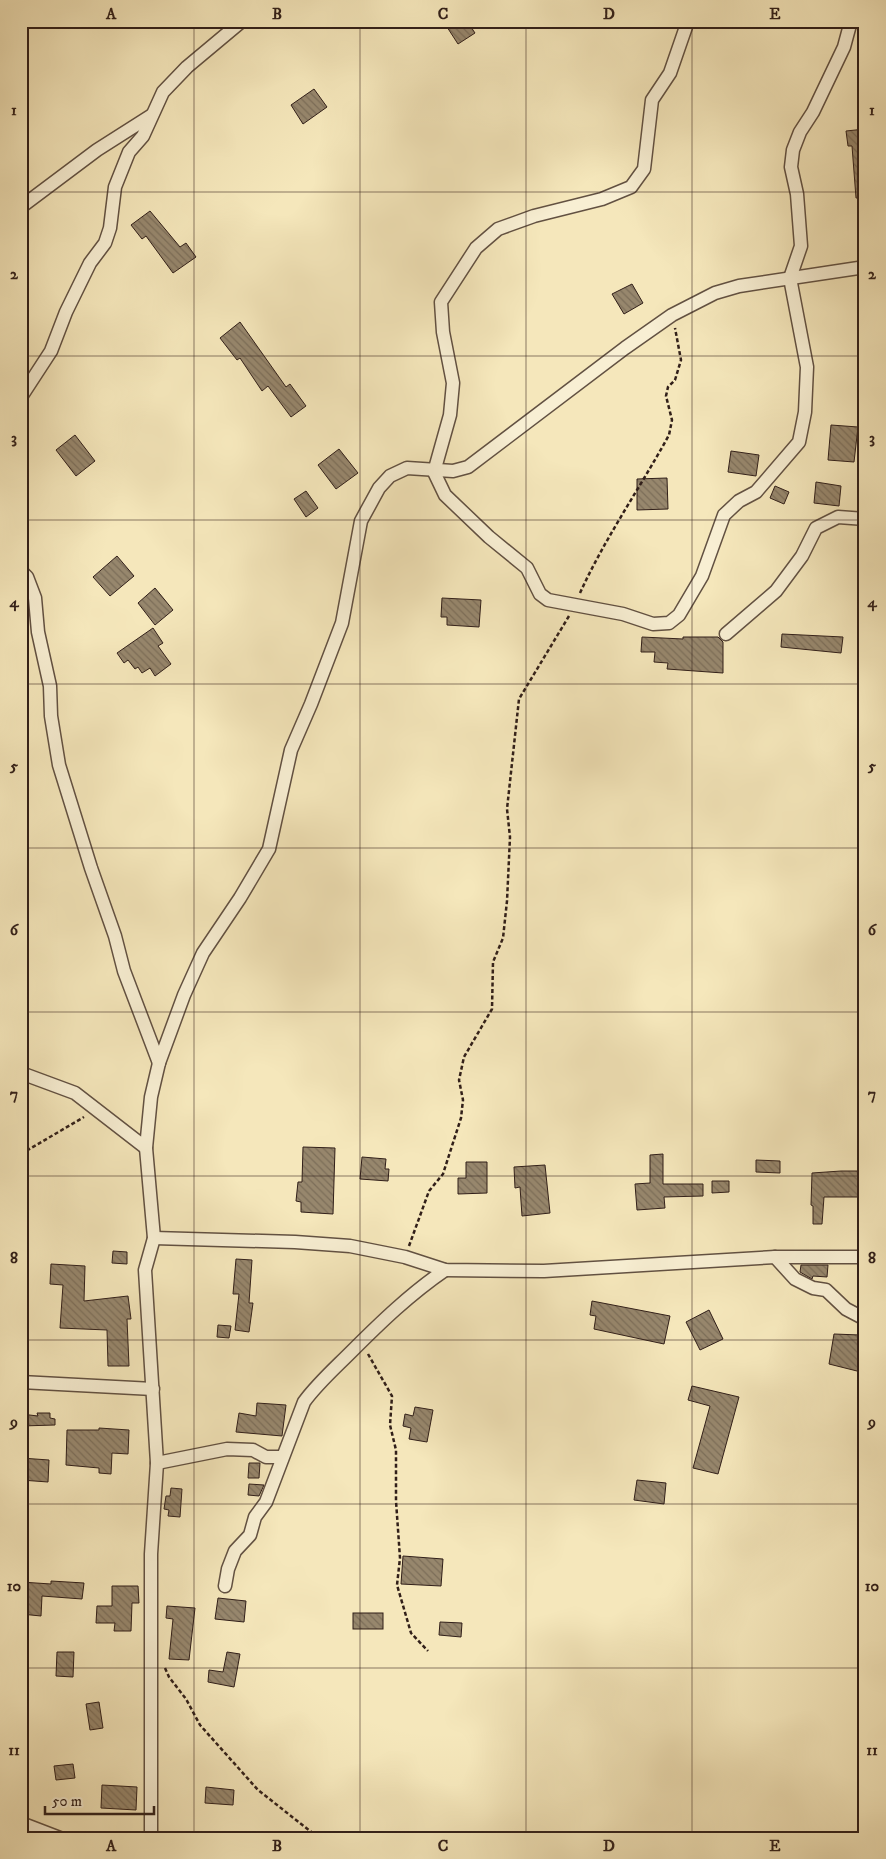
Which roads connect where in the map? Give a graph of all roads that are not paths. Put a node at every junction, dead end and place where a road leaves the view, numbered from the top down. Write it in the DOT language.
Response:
graph roads {
  1 [pos="242,21"];
  2 [pos="688,21"];
  3 [pos="851,21"];
  4 [pos="154,114"];
  5 [pos="21,207"];
  6 [pos="865,267"];
  7 [pos="790,278"];
  8 [pos="21,397"];
  9 [pos="434,472"];
  10 [pos="865,519"];
  11 [pos="21,571"];
  12 [pos="726,634"];
  13 [pos="159,1063"];
  14 [pos="21,1073"];
  15 [pos="146,1148"];
  16 [pos="154,1238"];
  17 [pos="775,1257"];
  18 [pos="865,1257"];
  19 [pos="445,1270"];
  20 [pos="865,1319"];
  21 [pos="21,1382"];
  22 [pos="153,1389"];
  23 [pos="282,1457"];
  24 [pos="158,1463"];
  25 [pos="226,1586"];
  26 [pos="21,1823"];
  27 [pos="60,1838"];
  28 [pos="151,1838"];
  1 -- 4 [label="street"];
  2 -- 9 [label="street"];
  3 -- 7 [label="street"];
  4 -- 5 [label="street"];
  4 -- 8 [label="street"];
  6 -- 7 [label="street"];
  7 -- 9 [label="street"];
  7 -- 9 [label="street"];
  9 -- 13 [label="street"];
  10 -- 12 [label="street"];
  11 -- 13 [label="street"];
  13 -- 15 [label="street"];
  14 -- 15 [label="street"];
  15 -- 16 [label="street"];
  16 -- 19 [label="street"];
  16 -- 22 [label="street"];
  17 -- 18 [label="street"];
  17 -- 19 [label="street"];
  17 -- 20 [label="street"];
  19 -- 23 [label="street"];
  21 -- 22 [label="street"];
  22 -- 24 [label="street"];
  23 -- 24 [label="street"];
  23 -- 25 [label="street"];
  24 -- 28 [label="street"];
  26 -- 27 [label="street"];
}
